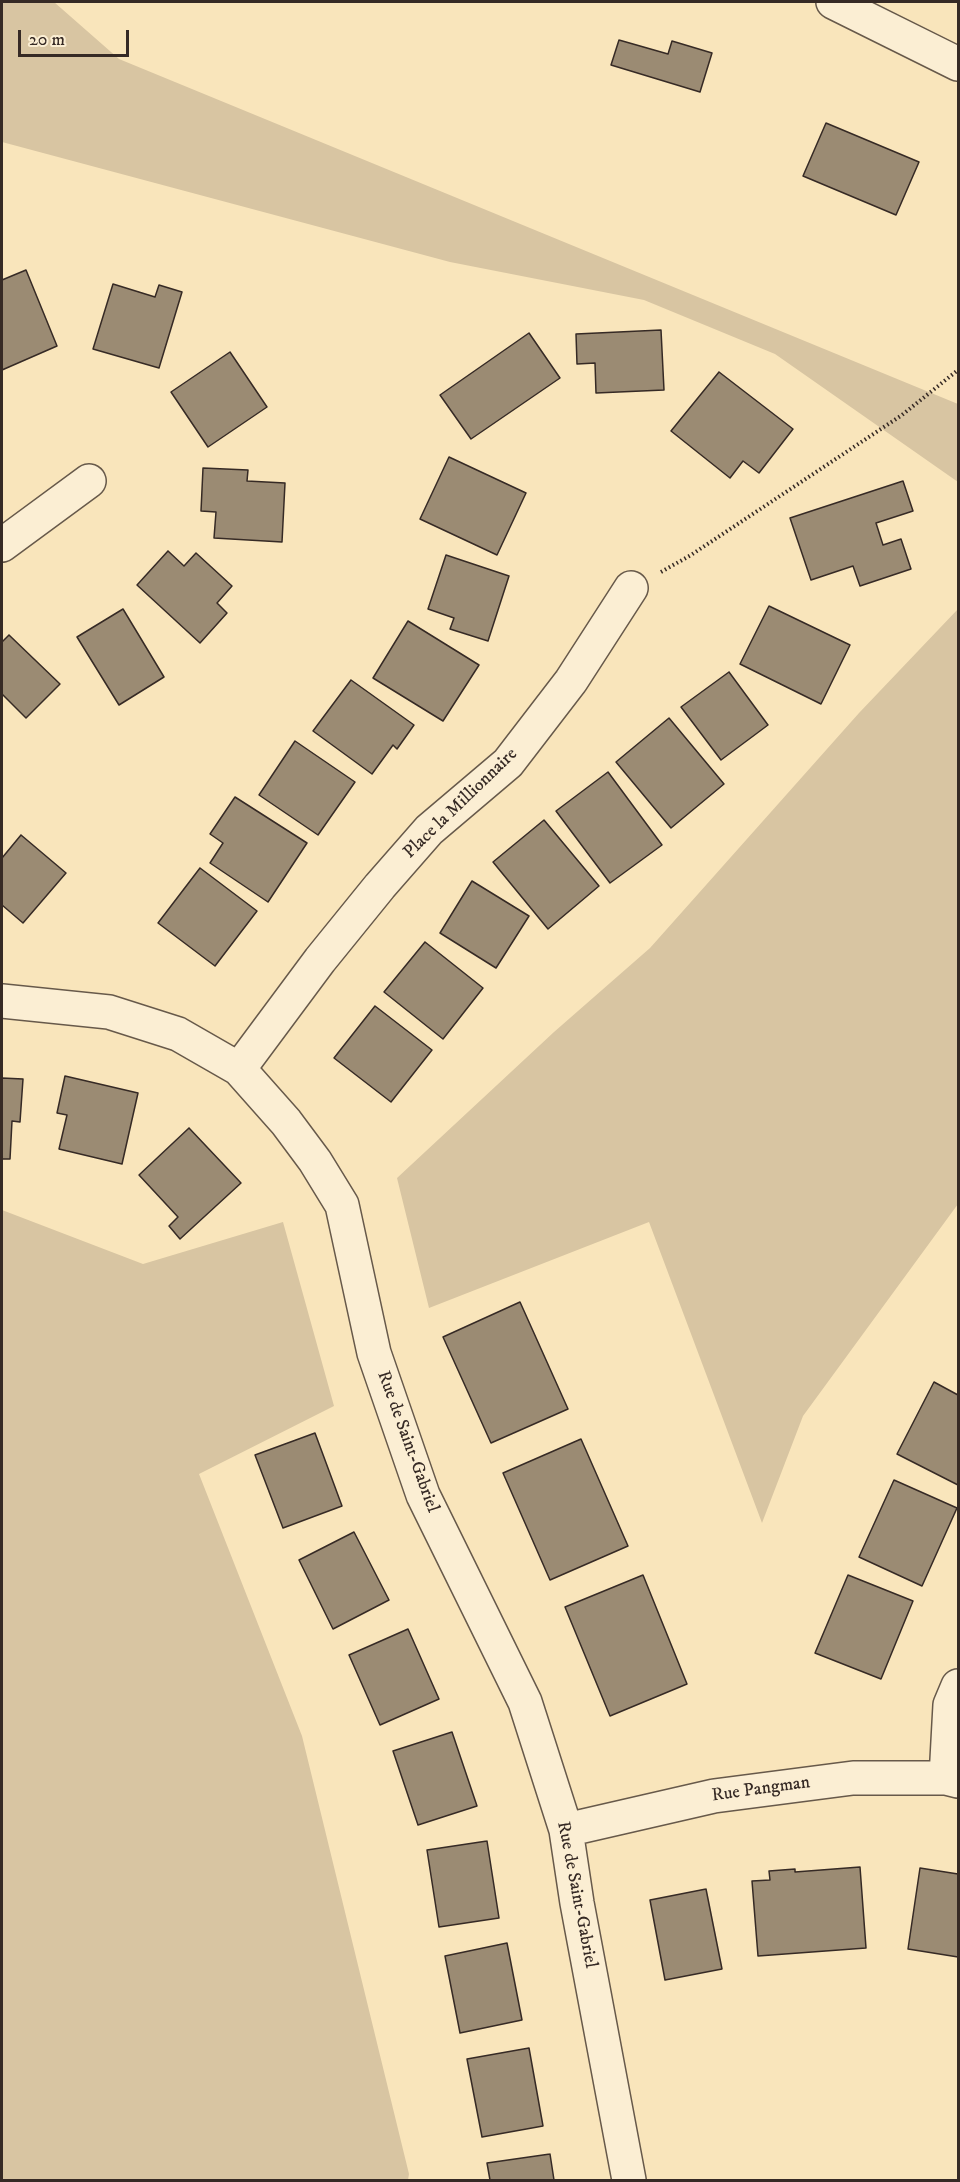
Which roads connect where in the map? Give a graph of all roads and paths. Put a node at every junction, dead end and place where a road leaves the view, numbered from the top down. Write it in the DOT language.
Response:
graph roads {
  1 [pos="833,2"];
  2 [pos="958,64"];
  3 [pos="958,370"];
  4 [pos="89,481"];
  5 [pos="2,545"];
  6 [pos="631,588"];
  7 [pos="2,1001"];
  8 [pos="239,1070"];
  9 [pos="958,1686"];
  10 [pos="952,1779"];
  11 [pos="566,1830"];
  12 [pos="629,2181"];
  1 -- 2 [label="street"];
  3 -- 6 [label="path"];
  4 -- 5 [label="street"];
  6 -- 8 [label="street, Place la Millionnaire"];
  7 -- 8 [label="street, Rue de Saint-Gabriel"];
  8 -- 11 [label="street, Rue de Saint-Gabriel"];
  9 -- 10 [label="street"];
  10 -- 11 [label="street, Rue Pangman"];
  11 -- 12 [label="street, Rue de Saint-Gabriel"];
}
